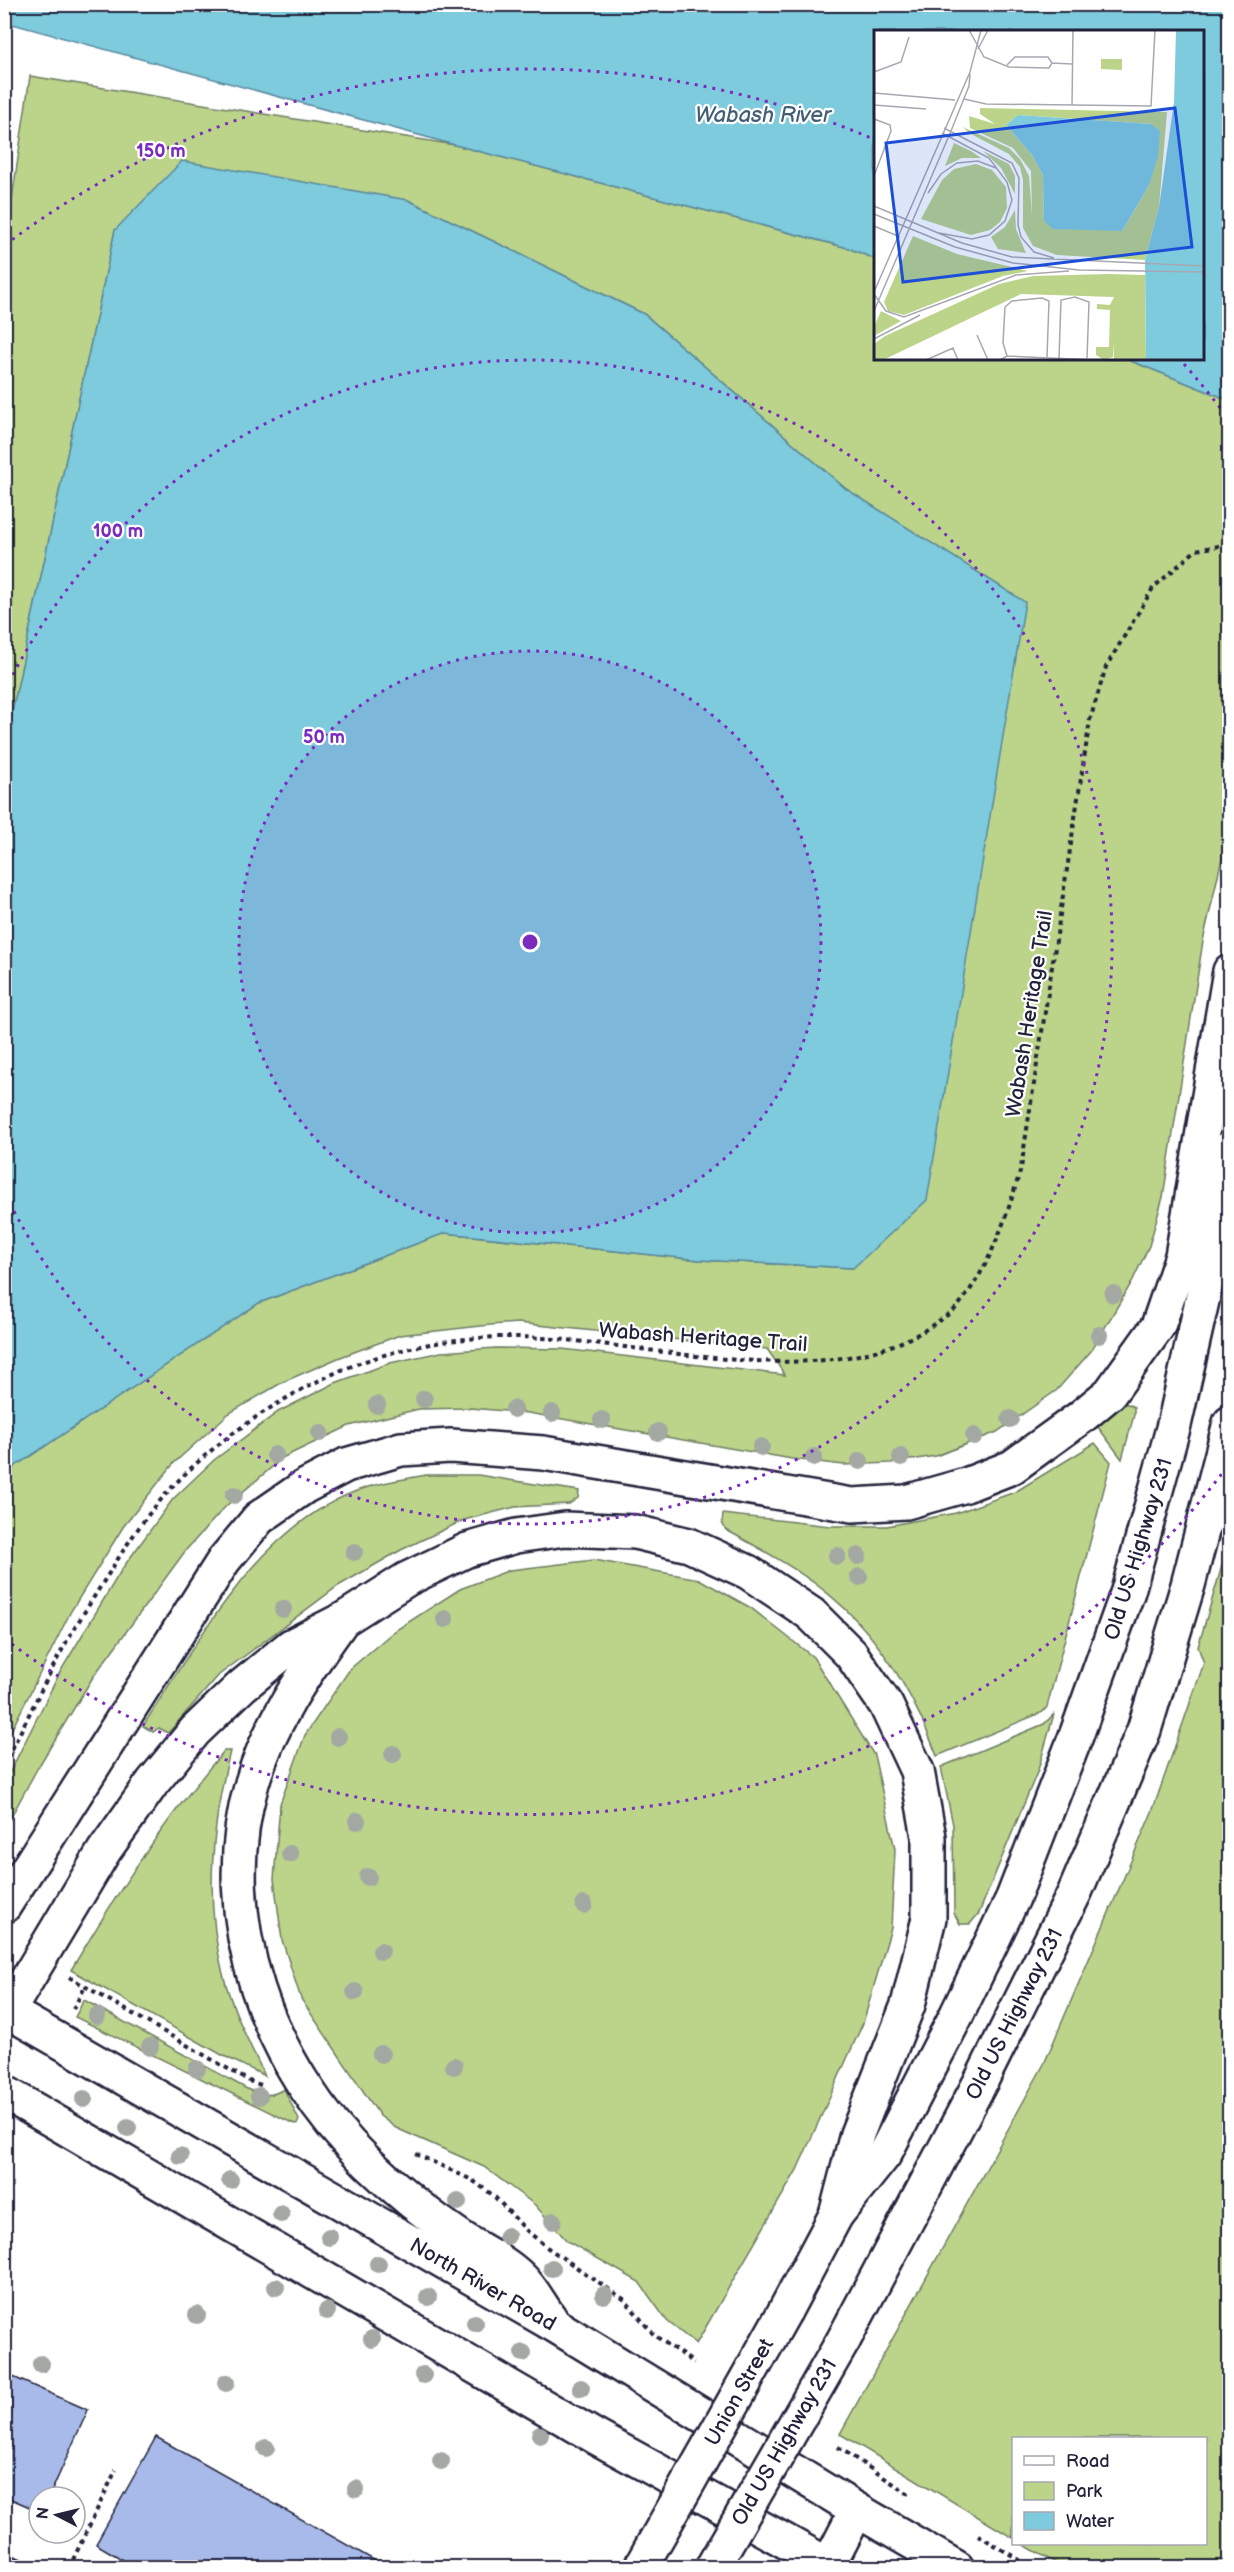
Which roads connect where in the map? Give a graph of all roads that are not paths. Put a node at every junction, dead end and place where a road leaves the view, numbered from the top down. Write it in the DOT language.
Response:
graph roads {
  1 [pos="1230,971"];
  2 [pos="1230,1148"];
  3 [pos="1230,1423"];
  4 [pos="344,1619"];
  5 [pos="4,1906"];
  6 [pos="6,2013"];
  7 [pos="4,2091"];
  8 [pos="836,2215"];
  9 [pos="555,2326"];
  10 [pos="857,2510"];
  11 [pos="4,2561"];
  12 [pos="830,2566"];
  13 [pos="19,2568"];
  14 [pos="640,2568"];
  15 [pos="712,2568"];
  16 [pos="957,2568"];
  1 -- 5 [label="main road"];
  2 -- 8 [label="main road, Old US Highway 231"];
  3 -- 15 [label="main road, Old US Highway 231, bridge"];
  4 -- 6 [label="main road"];
  4 -- 8 [label="main road"];
  4 -- 9 [label="main road"];
  6 -- 9 [label="main road, North River Road"];
  7 -- 12 [label="main road"];
  8 -- 14 [label="main road, Union Street, bridge"];
  9 -- 10 [label="main road, North River Road"];
  10 -- 12 [label="main road"];
  10 -- 16 [label="main road, North River Road"];
  11 -- 13 [label="lane"];
}
